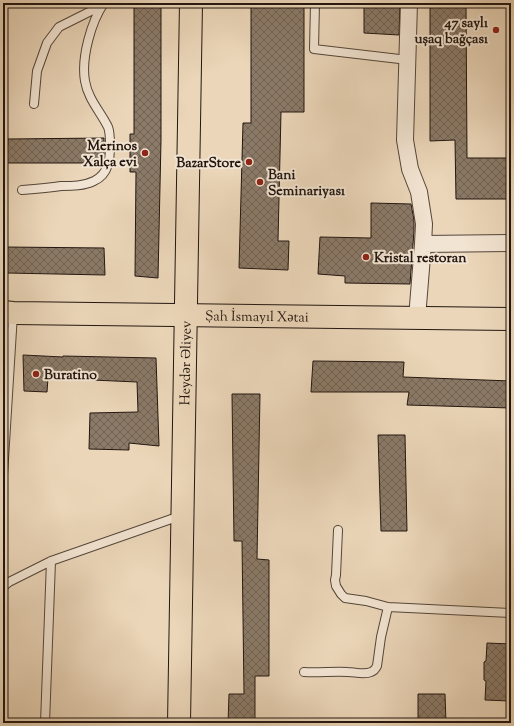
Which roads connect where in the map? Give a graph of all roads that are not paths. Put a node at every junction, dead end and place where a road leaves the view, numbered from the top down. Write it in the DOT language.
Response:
graph roads {
  1 [pos="191,3"];
  2 [pos="314,3"];
  3 [pos="409,3"];
  4 [pos="104,4"];
  5 [pos="408,60"];
  6 [pos="34,104"];
  7 [pos="22,190"];
  8 [pos="511,243"];
  9 [pos="423,244"];
  10 [pos="8,312"];
  11 [pos="186,315"];
  12 [pos="417,318"];
  13 [pos="511,319"];
  14 [pos="3,475"];
  15 [pos="183,516"];
  16 [pos="338,530"];
  17 [pos="51,561"];
  18 [pos="3,587"];
  19 [pos="388,607"];
  20 [pos="511,613"];
  21 [pos="304,672"];
  22 [pos="46,723"];
  23 [pos="179,723"];
  1 -- 11 [label="main road, Heydər Əliyev"];
  2 -- 5 [label="lane"];
  3 -- 5 [label="street"];
  4 -- 6 [label="lane"];
  4 -- 7 [label="lane"];
  5 -- 9 [label="street"];
  8 -- 9 [label="street"];
  9 -- 12 [label="street"];
  10 -- 11 [label="main road, Şah İsmayıl Xətai"];
  10 -- 14 [label="lane"];
  11 -- 12 [label="main road, Şah İsmayıl Xətai"];
  11 -- 15 [label="main road, Heydər Əliyev"];
  12 -- 13 [label="main road, Şah İsmayıl Xətai"];
  15 -- 17 [label="lane"];
  15 -- 23 [label="main road, Heydər Əliyev"];
  16 -- 19 [label="lane"];
  17 -- 18 [label="lane"];
  17 -- 22 [label="lane"];
  19 -- 20 [label="lane"];
  19 -- 21 [label="lane"];
}
